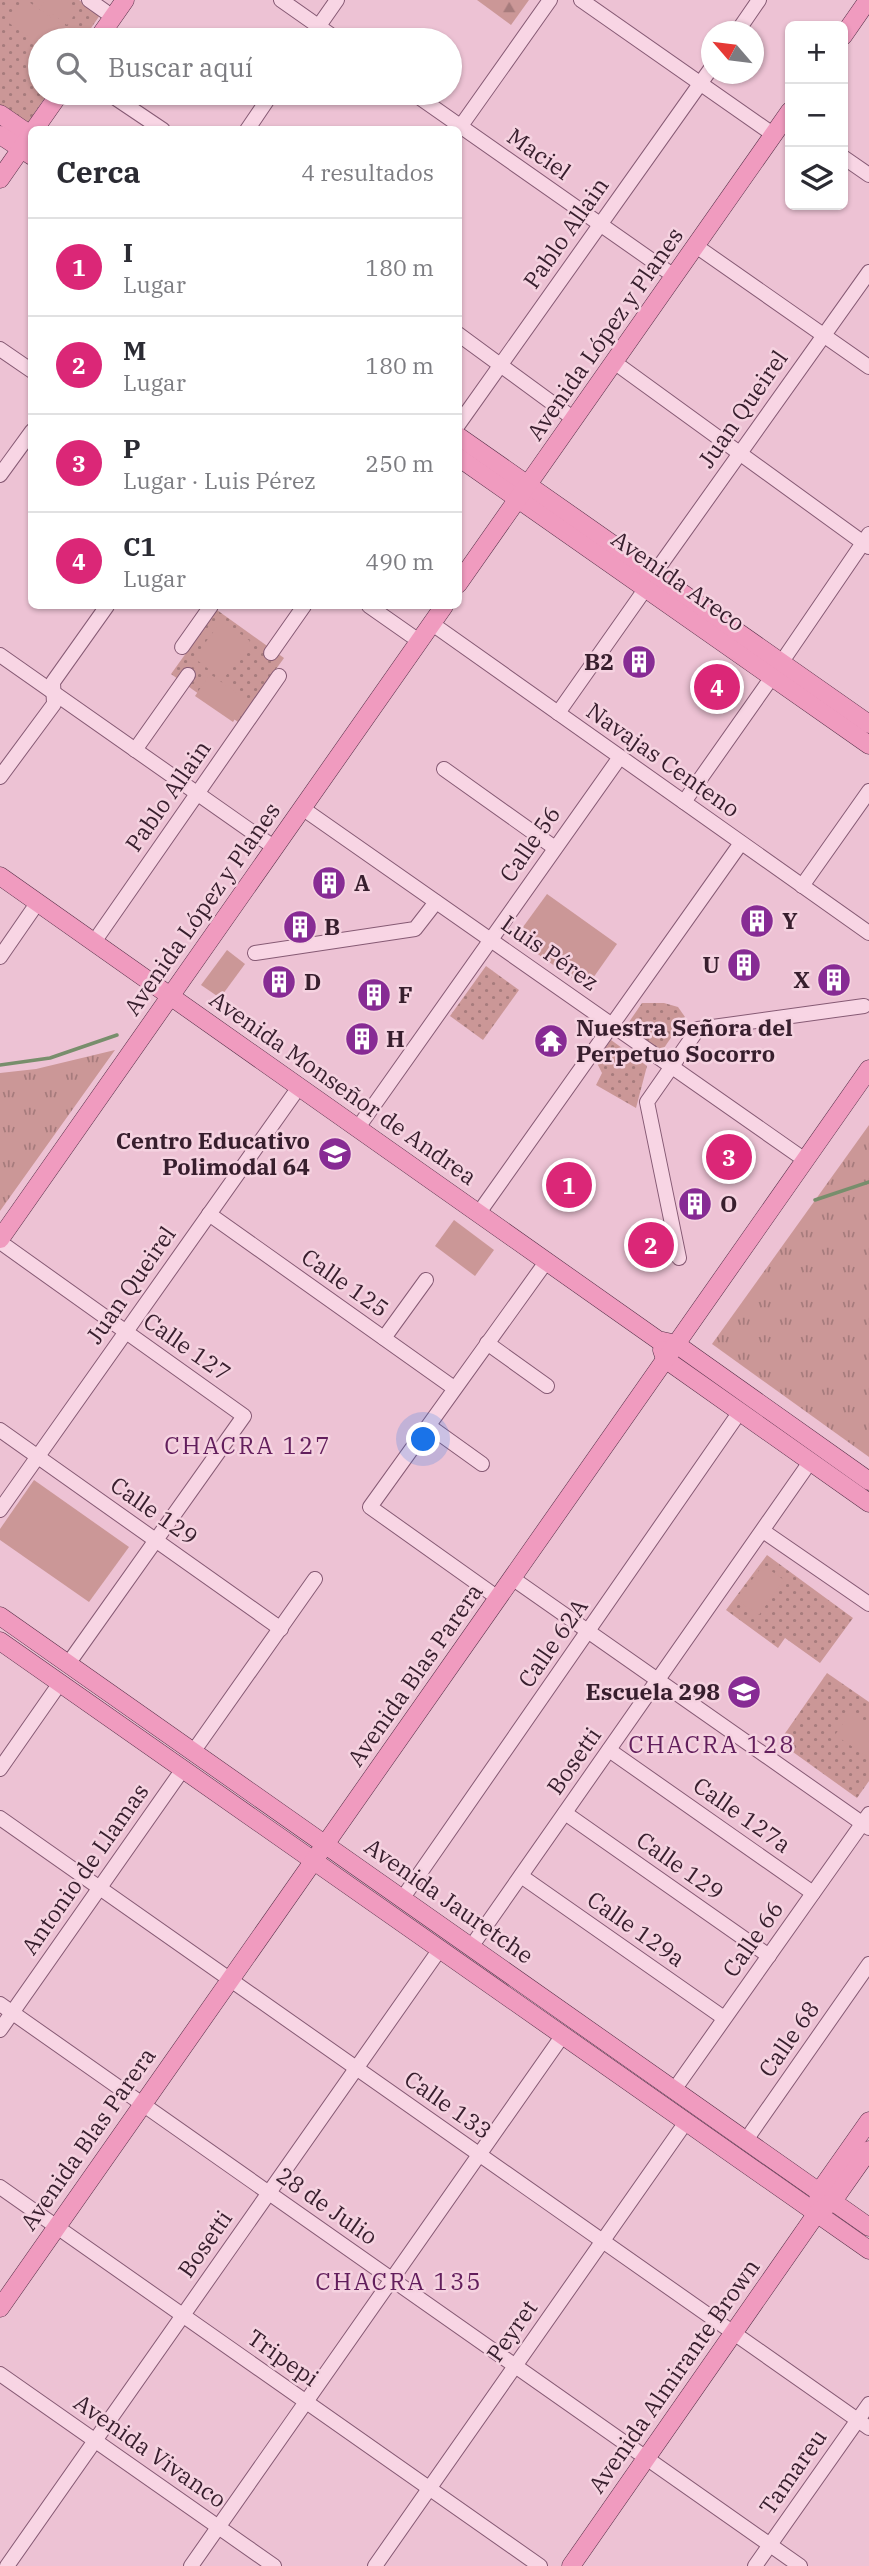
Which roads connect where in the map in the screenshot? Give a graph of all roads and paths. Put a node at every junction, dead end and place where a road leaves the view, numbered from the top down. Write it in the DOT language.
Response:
graph roads {
  1 [pos="89,0"];
  2 [pos="125,0"];
  3 [pos="281,0"];
  4 [pos="337,0"];
  5 [pos="550,0"];
  6 [pos="581,0"];
  7 [pos="759,0"];
  8 [pos="867,1"];
  9 [pos="113,17"];
  10 [pos="745,21"];
  11 [pos="318,26"];
  12 [pos="105,28"];
  13 [pos="321,28"];
  14 [pos="848,29"];
  15 [pos="700,83"];
  16 [pos="52,105"];
  17 [pos="126,105"];
  18 [pos="264,105"];
  19 [pos="429,105"];
  20 [pos="0,114"];
  21 [pos="785,121"];
  22 [pos="39,126"];
  23 [pos="157,126"];
  24 [pos="250,126"];
  25 [pos="457,126"];
  26 [pos="461,126"];
  27 [pos="462,129"];
  28 [pos="0,135"];
  29 [pos="774,135"];
  30 [pos="28,138"];
  31 [pos="28,140"];
  32 [pos="28,143"];
  33 [pos="848,160"];
  34 [pos="869,175"];
  35 [pos="0,179"];
  36 [pos="600,224"];
  37 [pos="696,246"];
  38 [pos="869,272"];
  39 [pos="674,276"];
  40 [pos="824,335"];
  41 [pos="462,337"];
  42 [pos="0,349"];
  43 [pos="614,362"];
  44 [pos="501,366"];
  45 [pos="869,367"];
  46 [pos="28,368"];
  47 [pos="574,419"];
  48 [pos="462,420"];
  49 [pos="28,436"];
  50 [pos="462,439"];
  51 [pos="740,453"];
  52 [pos="462,459"];
  53 [pos="0,475"];
  54 [pos="523,492"];
  55 [pos="867,541"];
  56 [pos="462,578"];
  57 [pos="650,581"];
  58 [pos="105,609"];
  59 [pos="209,609"];
  60 [pos="302,609"];
  61 [pos="373,609"];
  62 [pos="442,609"];
  63 [pos="431,624"];
  64 [pos="419,640"];
  65 [pos="182,647"];
  66 [pos="271,653"];
  67 [pos="0,656"];
  68 [pos="777,670"];
  69 [pos="188,675"];
  70 [pos="279,676"];
  71 [pos="53,692"];
  72 [pos="558,713"];
  73 [pos="869,724"];
  74 [pos="869,745"];
  75 [pos="135,750"];
  76 [pos="620,757"];
  77 [pos="444,769"];
  78 [pos="0,777"];
  79 [pos="869,791"];
  80 [pos="197,793"];
  81 [pos="684,802"];
  82 [pos="302,808"];
  83 [pos="741,843"];
  84 [pos="275,848"];
  85 [pos="555,848"];
  86 [pos="0,876"];
  87 [pos="802,886"];
  88 [pos="38,902"];
  89 [pos="436,902"];
  90 [pos="869,933"];
  91 [pos="491,940"];
  92 [pos="94,942"];
  93 [pos="255,953"];
  94 [pos="0,957"];
  95 [pos="172,996"];
  96 [pos="864,1006"];
  97 [pos="612,1025"];
  98 [pos="671,1066"];
  99 [pos="869,1069"];
  100 [pos="299,1087"];
  101 [pos="358,1129"];
  102 [pos="806,1160"];
  103 [pos="209,1214"];
  104 [pos="478,1214"];
  105 [pos="0,1241"];
  106 [pos="679,1258"];
  107 [pos="546,1262"];
  108 [pos="426,1280"];
  109 [pos="126,1332"];
  110 [pos="384,1338"];
  111 [pos="658,1340"];
  112 [pos="487,1343"];
  113 [pos="676,1344"];
  114 [pos="666,1359"];
  115 [pos="547,1386"];
  116 [pos="454,1388"];
  117 [pos="739,1413"];
  118 [pos="429,1426"];
  119 [pos="0,1430"];
  120 [pos="38,1456"];
  121 [pos="810,1462"];
  122 [pos="482,1464"];
  123 [pos="869,1481"];
  124 [pos="869,1503"];
  125 [pos="0,1510"];
  126 [pos="763,1531"];
  127 [pos="156,1541"];
  128 [pos="512,1578"];
  129 [pos="315,1579"];
  130 [pos="498,1598"];
  131 [pos="869,1604"];
  132 [pos="0,1616"];
  133 [pos="281,1629"];
  134 [pos="589,1632"];
  135 [pos="0,1641"];
  136 [pos="68,1664"];
  137 [pos="658,1680"];
  138 [pos="60,1683"];
  139 [pos="609,1750"];
  140 [pos="193,1752"];
  141 [pos="0,1769"];
  142 [pos="183,1769"];
  143 [pos="565,1813"];
  144 [pos="0,1818"];
  145 [pos="867,1822"];
  146 [pos="325,1845"];
  147 [pos="313,1860"];
  148 [pos="521,1876"];
  149 [pos="99,1888"];
  150 [pos="813,1893"];
  151 [pos="402,1899"];
  152 [pos="471,1947"];
  153 [pos="440,1949"];
  154 [pos="769,1956"];
  155 [pos="869,1964"];
  156 [pos="230,1980"];
  157 [pos="6,2008"];
  158 [pos="724,2018"];
  159 [pos="0,2030"];
  160 [pos="563,2035"];
  161 [pos="356,2068"];
  162 [pos="674,2090"];
  163 [pos="142,2104"];
  164 [pos="869,2121"];
  165 [pos="686,2122"];
  166 [pos="746,2140"];
  167 [pos="869,2150"];
  168 [pos="479,2155"];
  169 [pos="0,2187"];
  170 [pos="269,2193"];
  171 [pos="826,2197"];
  172 [pos="817,2213"];
  173 [pos="57,2227"];
  174 [pos="869,2227"];
  175 [pos="603,2241"];
  176 [pos="869,2250"];
  177 [pos="392,2279"];
  178 [pos="0,2308"];
  179 [pos="183,2315"];
  180 [pos="733,2333"];
  181 [pos="515,2365"];
  182 [pos="0,2374"];
  183 [pos="306,2402"];
  184 [pos="869,2404"];
  185 [pos="863,2424"];
  186 [pos="95,2440"];
  187 [pos="646,2458"];
  188 [pos="430,2489"];
  189 [pos="218,2527"];
  190 [pos="770,2544"];
  191 [pos="7,2566"];
  192 [pos="191,2566"];
  193 [pos="274,2566"];
  194 [pos="375,2566"];
  195 [pos="540,2566"];
  196 [pos="570,2566"];
  197 [pos="755,2566"];
  198 [pos="800,2566"];
  1 -- 9 [label="street"];
  2 -- 9 [label="main road"];
  3 -- 11 [label="street"];
  4 -- 11 [label="street"];
  5 -- 26 [label="street"];
  6 -- 15 [label="street"];
  7 -- 10 [label="street"];
  8 -- 14 [label="main road"];
  9 -- 12 [label="main road"];
  11 -- 13 [label="street"];
  15 -- 29 [label="street"];
  15 -- 36 [label="street, Pablo Allain"];
  16 -- 22 [label="main road"];
  17 -- 23 [label="street"];
  18 -- 24 [label="street"];
  19 -- 25 [label="street, Maciel"];
  20 -- 30 [label="main road"];
  21 -- 29 [label="main road, Avenida López y Planes"];
  27 -- 36 [label="street, Maciel"];
  28 -- 31 [label="main road"];
  29 -- 37 [label="main road, Avenida López y Planes"];
  32 -- 35 [label="main road"];
  33 -- 34 [label="street"];
  36 -- 39 [label="street, Maciel"];
  36 -- 44 [label="street, Pablo Allain"];
  37 -- 39 [label="main road, Avenida López y Planes"];
  37 -- 40 [label="street"];
  38 -- 40 [label="street, Juan Queirel"];
  39 -- 43 [label="main road, Avenida López y Planes"];
  40 -- 45 [label="street"];
  40 -- 51 [label="street, Juan Queirel"];
  41 -- 44 [label="street"];
  42 -- 46 [label="street"];
  43 -- 47 [label="main road, Avenida López y Planes"];
  43 -- 51 [label="street"];
  44 -- 47 [label="street"];
  44 -- 48 [label="street, Pablo Allain"];
  47 -- 54 [label="main road, Avenida López y Planes"];
  49 -- 53 [label="street"];
  50 -- 54 [label="main road, Avenida Areco"];
  51 -- 55 [label="street"];
  51 -- 57 [label="street, Juan Queirel"];
  52 -- 54 [label="main road, Avenida Areco"];
  54 -- 56 [label="main road, Avenida López y Planes"];
  54 -- 57 [label="main road, Avenida Areco"];
  55 -- 68 [label="street"];
  57 -- 68 [label="main road, Avenida Areco"];
  57 -- 72 [label="street, Juan Queirel"];
  58 -- 71 [label="street"];
  59 -- 65 [label="street"];
  60 -- 66 [label="street"];
  61 -- 64 [label="street"];
  62 -- 63 [label="main road, Avenida López y Planes"];
  63 -- 64 [label="main road, Avenida López y Planes"];
  63 -- 72 [label="street, Navajas Centeno"];
  64 -- 82 [label="main road, Avenida López y Planes"];
  67 -- 71 [label="street"];
  68 -- 73 [label="main road, Avenida Areco"];
  68 -- 74 [label="main road, Avenida Areco"];
  68 -- 81 [label="street"];
  69 -- 75 [label="street"];
  70 -- 80 [label="street, Pablo Allain"];
  71 -- 75 [label="street"];
  71 -- 78 [label="street"];
  72 -- 76 [label="street, Navajas Centeno"];
  75 -- 80 [label="street"];
  76 -- 81 [label="street, Navajas Centeno"];
  76 -- 85 [label="street, Calle 56"];
  77 -- 85 [label="street"];
  79 -- 87 [label="street"];
  80 -- 84 [label="street"];
  80 -- 92 [label="street, Pablo Allain"];
  81 -- 83 [label="street, Navajas Centeno"];
  82 -- 84 [label="main road, Avenida López y Planes"];
  82 -- 89 [label="street, Luis Pérez"];
  83 -- 87 [label="street, Navajas Centeno"];
  83 -- 97 [label="street"];
  84 -- 95 [label="main road, Avenida López y Planes"];
  85 -- 91 [label="street, Calle 56"];
  86 -- 88 [label="main road, Avenida Monseñor de Andrea"];
  87 -- 90 [label="street, Navajas Centeno"];
  88 -- 92 [label="main road, Avenida Monseñor de Andrea"];
  88 -- 94 [label="street"];
  89 -- 91 [label="street, Luis Pérez"];
  89 -- 93 [label="street"];
  91 -- 97 [label="street, Luis Pérez"];
  91 -- 101 [label="street, Calle 56"];
  92 -- 95 [label="main road, Avenida Monseñor de Andrea"];
  95 -- 100 [label="main road, Avenida Monseñor de Andrea"];
  95 -- 105 [label="main road, Avenida López y Planes"];
  96 -- 98 [label="street"];
  97 -- 98 [label="street, Luis Pérez"];
  97 -- 104 [label="street"];
  98 -- 102 [label="street, Luis Pérez"];
  98 -- 106 [label="street"];
  99 -- 102 [label="main road, Avenida Blas Parera"];
  100 -- 101 [label="main road, Avenida Monseñor de Andrea"];
  100 -- 103 [label="street, Juan Queirel"];
  101 -- 104 [label="main road, Avenida Monseñor de Andrea"];
  102 -- 113 [label="main road, Avenida Blas Parera"];
  103 -- 109 [label="street, Juan Queirel"];
  103 -- 110 [label="street, Calle 125"];
  104 -- 107 [label="main road, Avenida Monseñor de Andrea"];
  105 -- 109 [label="street, Calle 127"];
  107 -- 111 [label="main road, Avenida Monseñor de Andrea"];
  107 -- 112 [label="street"];
  108 -- 110 [label="street"];
  109 -- 120 [label="street, Juan Queirel"];
  109 -- 127 [label="street, Calle 127"];
  110 -- 116 [label="street, Calle 125"];
  111 -- 113 [label="main road, Avenida Monseñor de Andrea"];
  111 -- 114 [label="main road"];
  112 -- 115 [label="street"];
  112 -- 116 [label="street"];
  113 -- 114 [label="main road, Avenida Blas Parera"];
  113 -- 123 [label="main road, Avenida Monseñor de Andrea"];
  114 -- 117 [label="main road"];
  114 -- 128 [label="main road, Avenida Blas Parera"];
  116 -- 118 [label="street"];
  117 -- 121 [label="main road"];
  117 -- 134 [label="street, Calle 62A"];
  118 -- 122 [label="street"];
  118 -- 130 [label="street"];
  119 -- 120 [label="street, Calle 129"];
  120 -- 125 [label="street, Juan Queirel"];
  120 -- 127 [label="street, Calle 129"];
  121 -- 124 [label="main road"];
  121 -- 126 [label="street, Bosetti"];
  126 -- 131 [label="street"];
  126 -- 137 [label="street, Bosetti"];
  127 -- 133 [label="street, Calle 129"];
  127 -- 136 [label="street"];
  128 -- 130 [label="main road, Avenida Blas Parera"];
  128 -- 134 [label="street"];
  129 -- 133 [label="street"];
  130 -- 146 [label="main road, Avenida Blas Parera"];
  132 -- 136 [label="main road, Avenida Jauretche"];
  133 -- 140 [label="street"];
  134 -- 137 [label="street"];
  134 -- 151 [label="street, Calle 62A"];
  135 -- 138 [label="main road, Avenida Jauretche"];
  136 -- 140 [label="main road, Avenida Jauretche"];
  137 -- 139 [label="street, Bosetti"];
  137 -- 145 [label="street"];
  138 -- 141 [label="street"];
  138 -- 142 [label="main road, Avenida Jauretche"];
  139 -- 143 [label="street, Bosetti"];
  139 -- 150 [label="street, Calle 127a"];
  140 -- 146 [label="main road, Avenida Jauretche"];
  142 -- 147 [label="main road, Avenida Jauretche"];
  142 -- 149 [label="street, Antonio de Llamas"];
  143 -- 148 [label="street, Bosetti"];
  143 -- 154 [label="street, Calle 129"];
  144 -- 149 [label="street, Calle 133"];
  145 -- 150 [label="street, Calle 66"];
  146 -- 147 [label="main road, Avenida Blas Parera"];
  146 -- 151 [label="main road, Avenida Jauretche"];
  147 -- 153 [label="main road, Avenida Jauretche"];
  147 -- 156 [label="main road, Avenida Blas Parera"];
  148 -- 152 [label="street, Bosetti"];
  148 -- 158 [label="street, Calle 129a"];
  149 -- 156 [label="street, Calle 133"];
  149 -- 157 [label="street, Antonio de Llamas"];
  150 -- 154 [label="street, Calle 66"];
  151 -- 152 [label="main road, Avenida Jauretche"];
  152 -- 162 [label="main road, Avenida Jauretche"];
  153 -- 160 [label="main road, Avenida Jauretche"];
  153 -- 161 [label="street, Bosetti"];
  154 -- 158 [label="street, Calle 66"];
  155 -- 166 [label="street, Calle 68"];
  156 -- 161 [label="street, Calle 133"];
  156 -- 163 [label="main road, Avenida Blas Parera"];
  157 -- 159 [label="street, Antonio de Llamas"];
  157 -- 163 [label="street, 28 de Julio"];
  158 -- 162 [label="street, Calle 66"];
  160 -- 165 [label="main road, Avenida Jauretche"];
  160 -- 168 [label="street"];
  161 -- 168 [label="street, Calle 133"];
  161 -- 170 [label="street, Bosetti"];
  162 -- 166 [label="main road, Avenida Jauretche"];
  163 -- 170 [label="street, 28 de Julio"];
  163 -- 173 [label="main road, Avenida Blas Parera"];
  164 -- 171 [label="main road, Avenida Almirante Brown"];
  165 -- 172 [label="main road, Avenida Jauretche"];
  165 -- 175 [label="street, Peyret"];
  166 -- 171 [label="main road, Avenida Jauretche"];
  167 -- 171 [label="main road, Avenida Almirante Brown"];
  168 -- 175 [label="street, Calle 133"];
  168 -- 177 [label="street"];
  169 -- 173 [label="street, Tripepi"];
  170 -- 177 [label="street, 28 de Julio"];
  170 -- 179 [label="street, Bosetti"];
  171 -- 172 [label="main road, Avenida Almirante Brown"];
  171 -- 174 [label="main road, Avenida Jauretche"];
  172 -- 176 [label="main road, Avenida Jauretche"];
  172 -- 180 [label="main road, Avenida Almirante Brown"];
  173 -- 178 [label="main road, Avenida Blas Parera"];
  173 -- 179 [label="street, Tripepi"];
  175 -- 180 [label="street, Calle 133"];
  175 -- 181 [label="street, Peyret"];
  177 -- 181 [label="street, 28 de Julio"];
  177 -- 183 [label="street"];
  179 -- 183 [label="street, Tripepi"];
  179 -- 186 [label="street, Bosetti"];
  180 -- 185 [label="street, Calle 133"];
  180 -- 187 [label="main road, Avenida Almirante Brown"];
  181 -- 187 [label="street, 28 de Julio"];
  181 -- 188 [label="street, Peyret"];
  182 -- 186 [label="street, Avenida Vivanco"];
  183 -- 188 [label="street, Tripepi"];
  183 -- 189 [label="street"];
  184 -- 185 [label="street, Tamareu"];
  185 -- 190 [label="street, Tamareu"];
  186 -- 189 [label="street, Avenida Vivanco"];
  186 -- 191 [label="street, Bosetti"];
  187 -- 190 [label="street, 28 de Julio"];
  187 -- 196 [label="main road, Avenida Almirante Brown"];
  188 -- 194 [label="street, Peyret"];
  188 -- 195 [label="street, Tripepi"];
  189 -- 192 [label="street"];
  189 -- 193 [label="street, Avenida Vivanco"];
  190 -- 197 [label="street, Tamareu"];
  190 -- 198 [label="street, 28 de Julio"];
}
